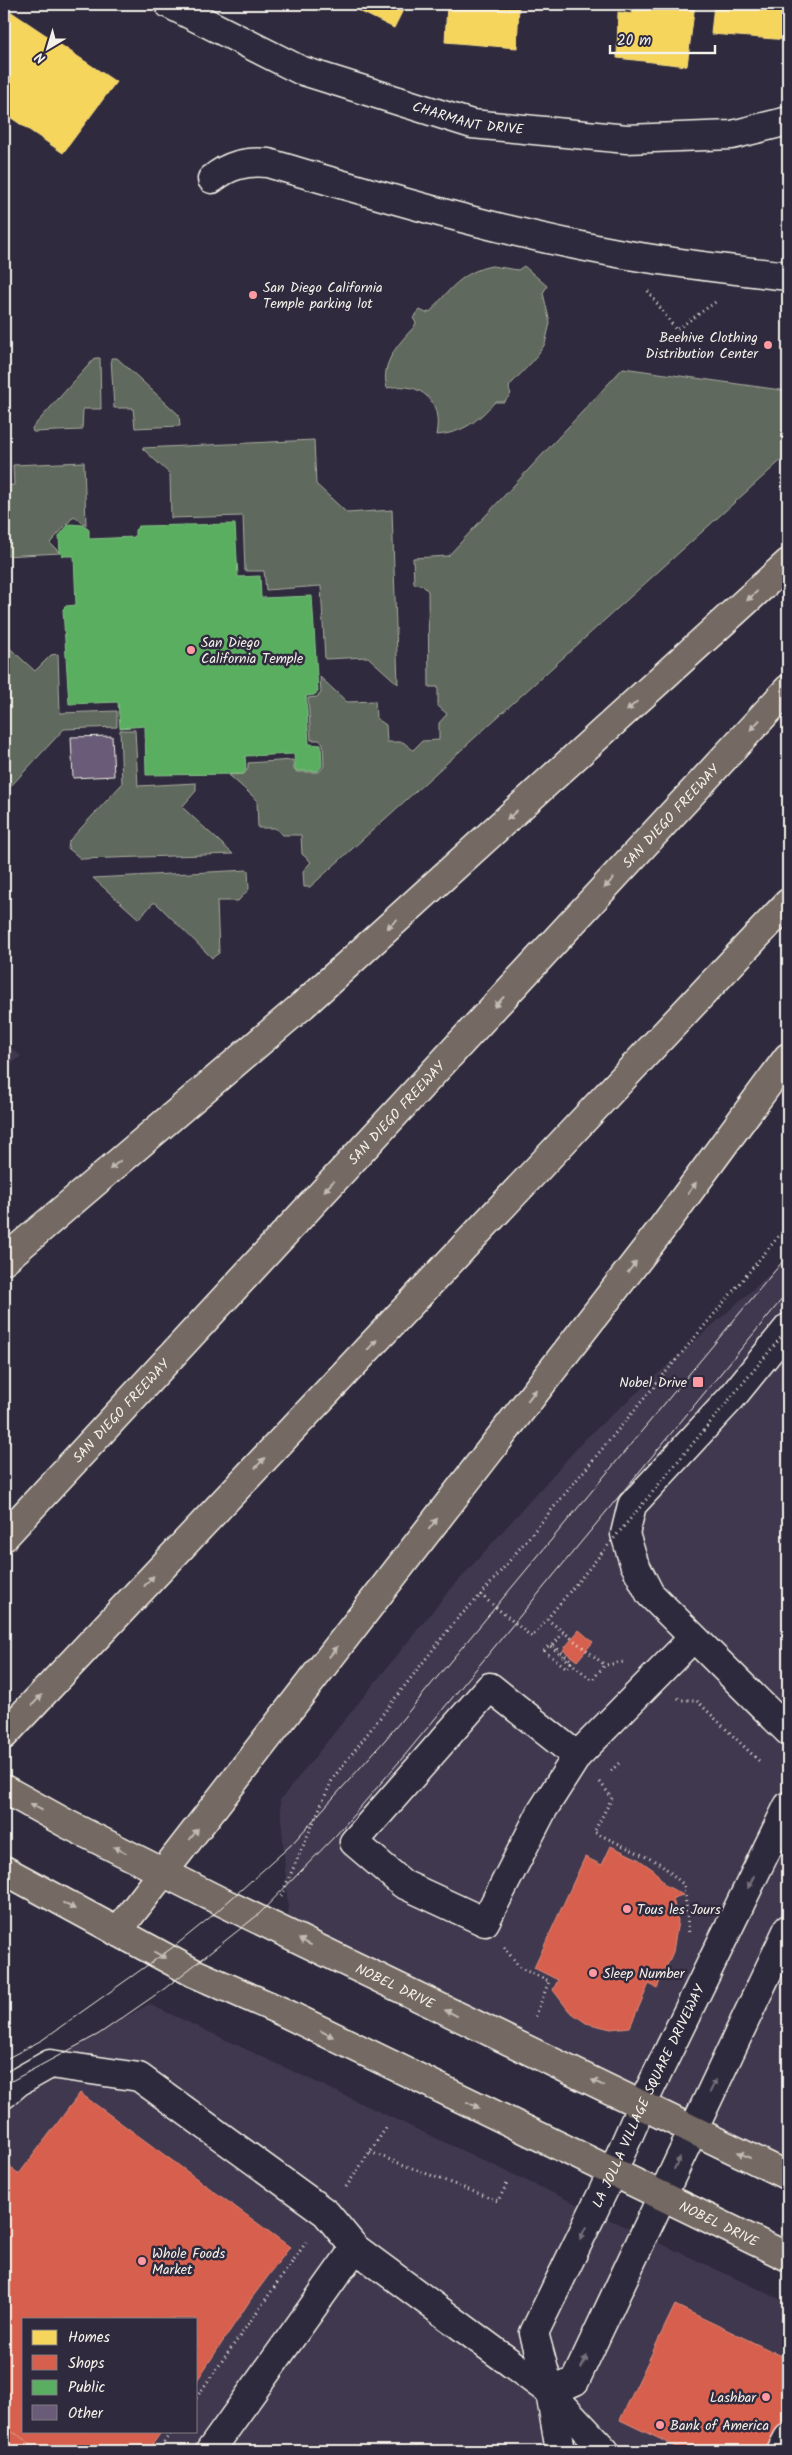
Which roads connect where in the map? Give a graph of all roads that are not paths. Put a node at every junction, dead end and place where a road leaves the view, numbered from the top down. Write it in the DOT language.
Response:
graph roads {
  1 [pos="168,4"];
  2 [pos="788,121"];
  3 [pos="212,179"];
  4 [pos="788,276"];
  5 [pos="788,564"];
  6 [pos="788,690"];
  7 [pos="788,903"];
  8 [pos="788,1057"];
  9 [pos="4,1260"];
  10 [pos="788,1328"];
  11 [pos="4,1537"];
  12 [pos="693,1638"];
  13 [pos="788,1731"];
  14 [pos="4,1735"];
  15 [pos="577,1756"];
  16 [pos="4,1789"];
  17 [pos="788,1806"];
  18 [pos="163,1872"];
  19 [pos="15,1877"];
  20 [pos="788,1929"];
  21 [pos="117,1932"];
  22 [pos="4,2094"];
  23 [pos="642,2105"];
  24 [pos="692,2131"];
  25 [pos="612,2173"];
  26 [pos="788,2176"];
  27 [pos="661,2196"];
  28 [pos="355,2248"];
  29 [pos="788,2257"];
  30 [pos="550,2392"];
  31 [pos="788,2438"];
  32 [pos="210,2451"];
  33 [pos="560,2451"];
  34 [pos="605,2451"];
  35 [pos="781,2451"];
  1 -- 2 [label="street, CHARMANT DRIVE"];
  3 -- 4 [label="street"];
  5 -- 9 [label="main road, one-way"];
  6 -- 11 [label="main road, SAN DIEGO FREEWAY, one-way"];
  14 -- 7 [label="main road, one-way"];
  18 -- 8 [label="main road, one-way"];
  10 -- 12 [label="street"];
  12 -- 13 [label="street"];
  12 -- 15 [label="street"];
  15 -- 15 [label="street"];
  18 -- 16 [label="main road, NOBEL DRIVE, one-way"];
  17 -- 23 [label="street, LA JOLLA VILLAGE SQUARE DRIVEWAY, one-way"];
  18 -- 21 [label="main road"];
  23 -- 18 [label="main road, NOBEL DRIVE, one-way"];
  19 -- 21 [label="main road, NOBEL DRIVE, one-way"];
  24 -- 20 [label="street, one-way"];
  21 -- 25 [label="main road, NOBEL DRIVE, one-way"];
  22 -- 28 [label="street"];
  23 -- 24 [label="main road, NOBEL DRIVE"];
  23 -- 25 [label="street, LA JOLLA VILLAGE SQUARE DRIVEWAY"];
  26 -- 24 [label="main road, NOBEL DRIVE, one-way"];
  27 -- 24 [label="street, one-way"];
  25 -- 27 [label="main road, NOBEL DRIVE"];
  25 -- 30 [label="street, LA JOLLA VILLAGE SQUARE DRIVEWAY, one-way"];
  27 -- 29 [label="main road, NOBEL DRIVE"];
  30 -- 27 [label="street, one-way"];
  28 -- 30 [label="street"];
  28 -- 32 [label="street"];
  30 -- 33 [label="street, LA JOLLA VILLAGE SQUARE DRIVEWAY"];
  30 -- 34 [label="street"];
  31 -- 35 [label="street"];
}
